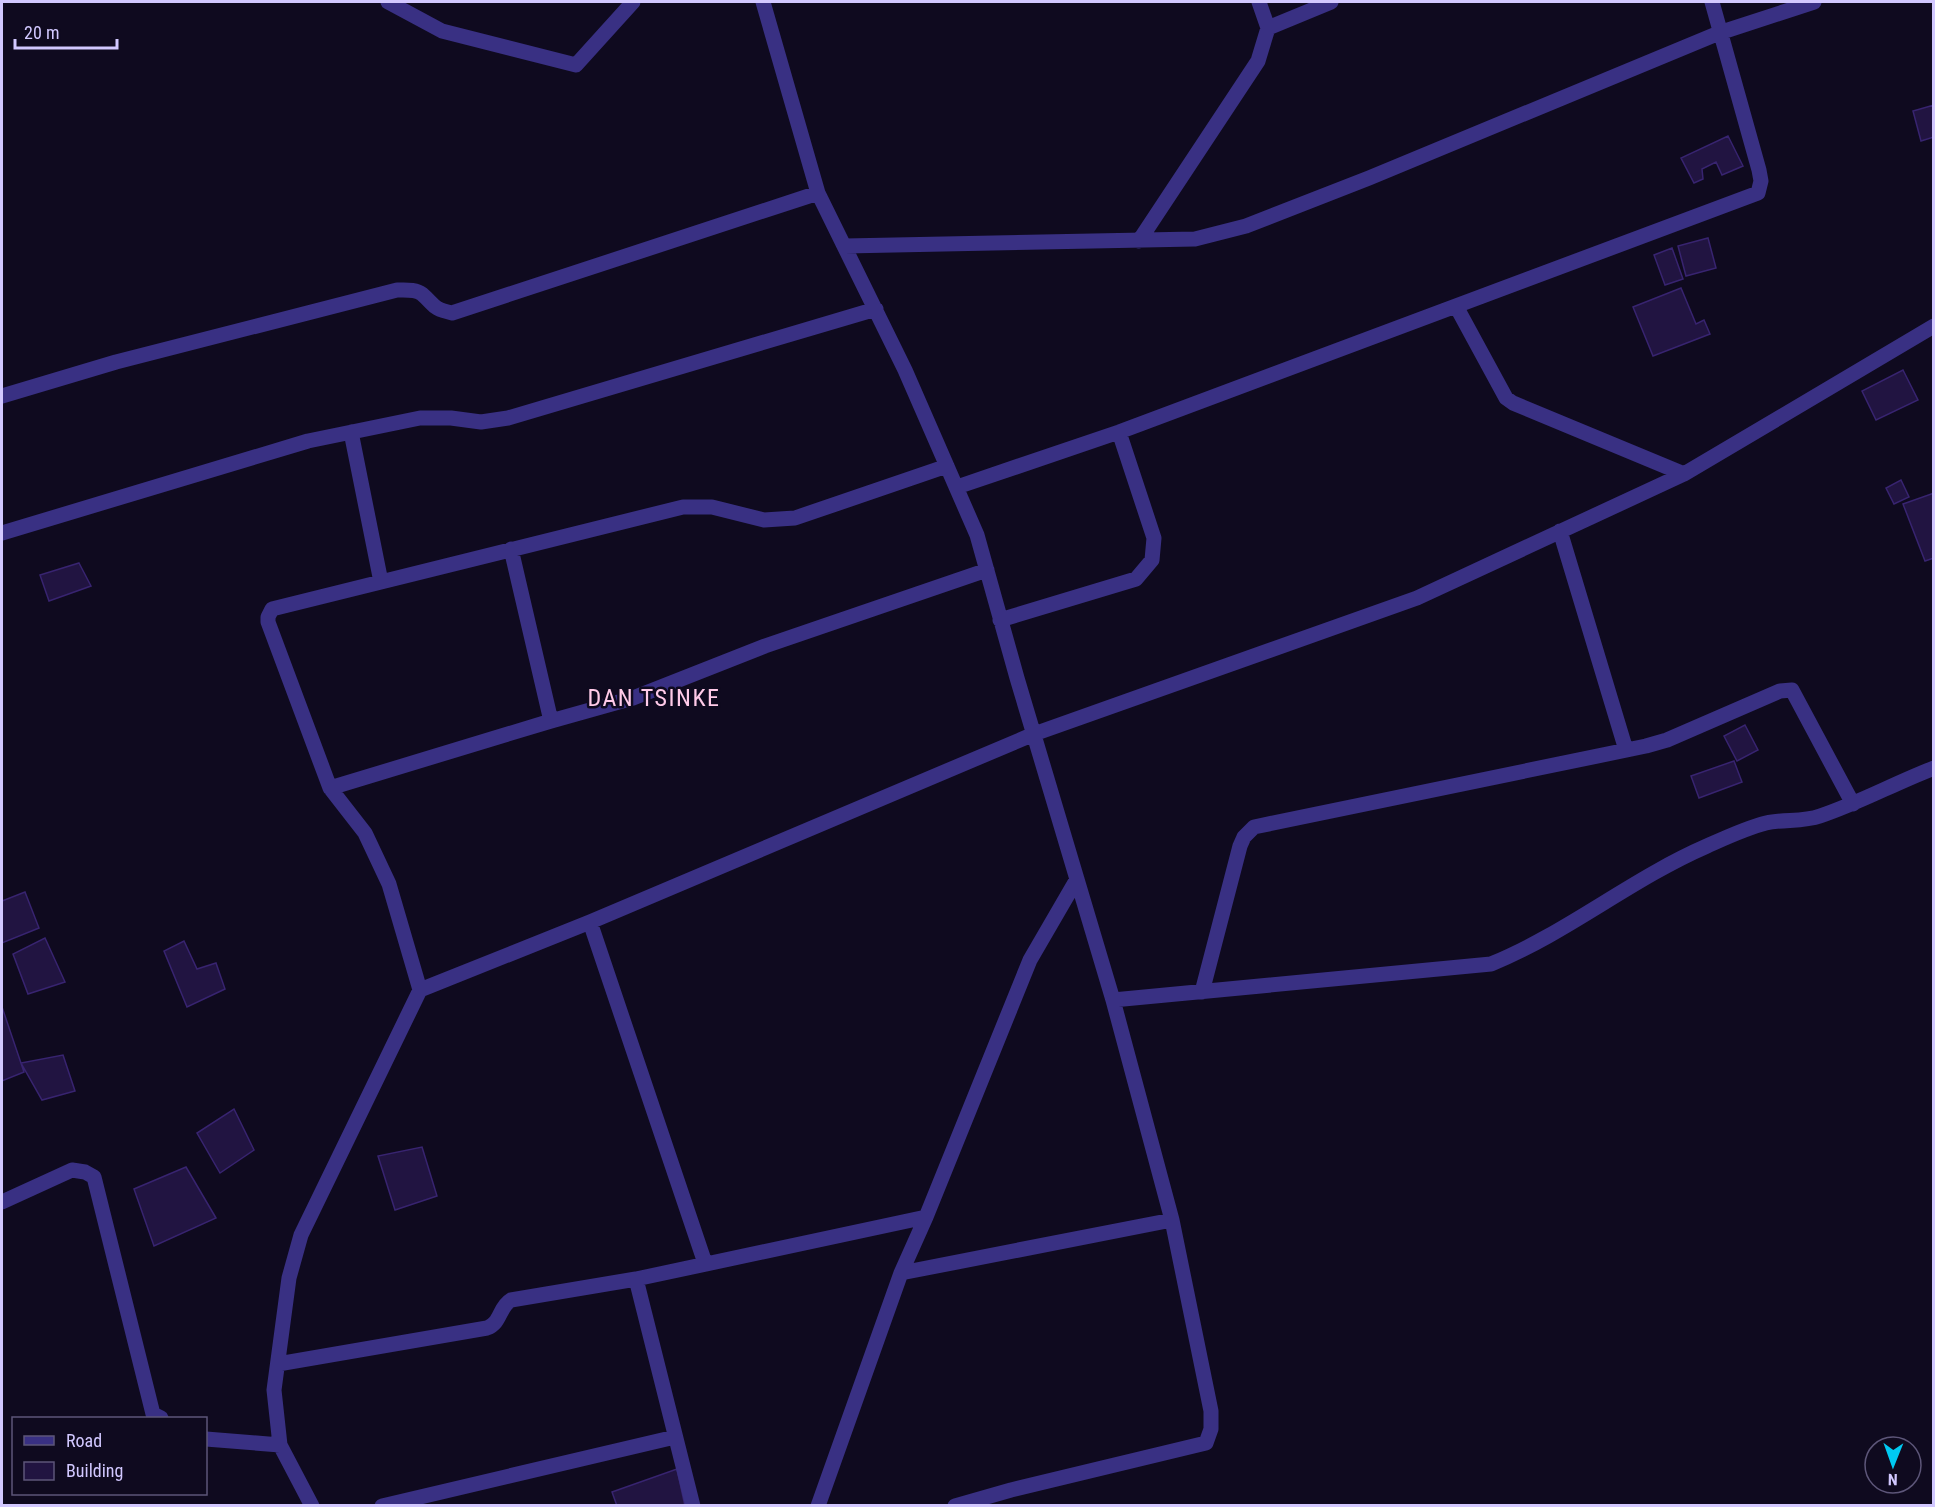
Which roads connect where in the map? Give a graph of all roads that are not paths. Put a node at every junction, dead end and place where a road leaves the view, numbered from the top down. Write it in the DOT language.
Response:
graph roads {
  1 [pos="388,2"];
  2 [pos="633,2"];
  3 [pos="763,2"];
  4 [pos="1259,2"];
  5 [pos="1331,2"];
  6 [pos="1712,2"];
  7 [pos="1814,2"];
  8 [pos="1268,28"];
  9 [pos="1719,33"];
  10 [pos="818,193"];
  11 [pos="1139,241"];
  12 [pos="845,246"];
  13 [pos="1456,306"];
  14 [pos="876,309"];
  15 [pos="1934,326"];
  16 [pos="2,396"];
  17 [pos="351,432"];
  18 [pos="1119,432"];
  19 [pos="947,465"];
  20 [pos="1684,474"];
  21 [pos="957,487"];
  22 [pos="1560,531"];
  23 [pos="2,533"];
  24 [pos="511,549"];
  25 [pos="987,570"];
  26 [pos="381,582"];
  27 [pos="1000,620"];
  28 [pos="552,721"];
  29 [pos="1034,734"];
  30 [pos="1626,750"];
  31 [pos="1934,768"];
  32 [pos="330,789"];
  33 [pos="1853,804"];
  34 [pos="1077,879"];
  35 [pos="590,922"];
  36 [pos="420,990"];
  37 [pos="1202,992"];
  38 [pos="1113,1000"];
  39 [pos="2,1202"];
  40 [pos="926,1217"];
  41 [pos="1172,1220"];
  42 [pos="705,1263"];
  43 [pos="901,1274"];
  44 [pos="636,1278"];
  45 [pos="278,1364"];
  46 [pos="158,1417"];
  47 [pos="675,1437"];
  48 [pos="207,1439"];
  49 [pos="279,1445"];
  50 [pos="1011,1490"];
  51 [pos="312,1506"];
  52 [pos="382,1506"];
  53 [pos="693,1506"];
  54 [pos="818,1506"];
  55 [pos="955,1506"];
  56 [pos="1015,1506"];
  1 -- 2 [label="street"];
  3 -- 10 [label="street"];
  4 -- 8 [label="street"];
  5 -- 8 [label="street"];
  6 -- 9 [label="street"];
  7 -- 9 [label="street"];
  8 -- 11 [label="street"];
  9 -- 11 [label="street"];
  9 -- 13 [label="street"];
  10 -- 12 [label="street"];
  10 -- 16 [label="street"];
  11 -- 12 [label="street"];
  12 -- 14 [label="street"];
  13 -- 18 [label="street"];
  13 -- 20 [label="street"];
  14 -- 17 [label="street"];
  14 -- 19 [label="street"];
  15 -- 20 [label="street"];
  17 -- 23 [label="street"];
  17 -- 26 [label="street"];
  18 -- 21 [label="street"];
  18 -- 27 [label="street"];
  19 -- 21 [label="street"];
  19 -- 24 [label="street"];
  20 -- 22 [label="street"];
  21 -- 25 [label="street"];
  22 -- 29 [label="street"];
  22 -- 30 [label="street"];
  24 -- 26 [label="street"];
  24 -- 28 [label="street"];
  25 -- 27 [label="street"];
  25 -- 28 [label="street"];
  26 -- 32 [label="street"];
  27 -- 29 [label="street"];
  28 -- 32 [label="street"];
  29 -- 34 [label="street"];
  29 -- 35 [label="street"];
  30 -- 33 [label="street"];
  30 -- 37 [label="street"];
  31 -- 33 [label="street"];
  32 -- 36 [label="street"];
  33 -- 37 [label="street"];
  34 -- 38 [label="street"];
  34 -- 40 [label="street"];
  35 -- 36 [label="street"];
  35 -- 42 [label="street"];
  36 -- 45 [label="street"];
  37 -- 38 [label="street"];
  38 -- 41 [label="street"];
  39 -- 46 [label="street"];
  40 -- 42 [label="street"];
  40 -- 43 [label="street"];
  41 -- 43 [label="street"];
  41 -- 50 [label="street"];
  42 -- 44 [label="street"];
  43 -- 54 [label="street"];
  44 -- 45 [label="street"];
  44 -- 47 [label="street"];
  45 -- 49 [label="street"];
  47 -- 52 [label="street"];
  47 -- 53 [label="street"];
  48 -- 49 [label="street"];
  49 -- 51 [label="street"];
  50 -- 55 [label="street"];
  50 -- 56 [label="street"];
}
